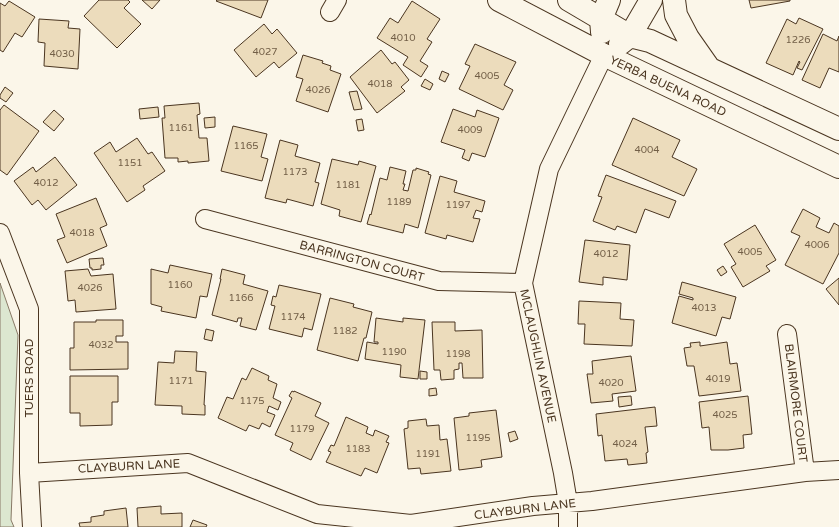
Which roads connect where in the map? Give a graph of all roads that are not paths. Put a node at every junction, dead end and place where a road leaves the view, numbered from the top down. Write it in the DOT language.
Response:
graph roads {
  1 [pos="499,0"];
  2 [pos="569,0"];
  3 [pos="651,0"];
  4 [pos="674,0"];
  5 [pos="605,9"];
  6 [pos="630,36"];
  7 [pos="604,55"];
  8 [pos="710,69"];
  9 [pos="839,129"];
  10 [pos="839,167"];
  11 [pos="205,219"];
  12 [pos="0,233"];
  13 [pos="523,283"];
  14 [pos="787,334"];
  15 [pos="839,470"];
  16 [pos="804,472"];
  17 [pos="29,473"];
  18 [pos="568,503"];
  19 [pos="32,527"];
  20 [pos="568,527"];
  1 -- 7 [label="main road, YERBA BUENA ROAD"];
  2 -- 5 [label="main road"];
  3 -- 6 [label="main road, MCLAUGHLIN AVENUE"];
  4 -- 8 [label="main road"];
  5 -- 6 [label="main road"];
  5 -- 7 [label="main road"];
  6 -- 7 [label="main road, MCLAUGHLIN AVENUE"];
  6 -- 8 [label="main road"];
  7 -- 10 [label="main road, YERBA BUENA ROAD"];
  7 -- 13 [label="street, MCLAUGHLIN AVENUE"];
  8 -- 9 [label="main road"];
  11 -- 13 [label="street, BARRINGTON COURT"];
  12 -- 17 [label="street, TUERS ROAD"];
  13 -- 18 [label="street, MCLAUGHLIN AVENUE"];
  14 -- 16 [label="street, BLAIRMORE COURT"];
  15 -- 16 [label="street, CLAYBURN LANE"];
  16 -- 18 [label="street, CLAYBURN LANE"];
  17 -- 18 [label="street, CLAYBURN LANE"];
  17 -- 19 [label="street, TUERS ROAD"];
  18 -- 20 [label="street, MCLAUGHLIN AVENUE"];
}
